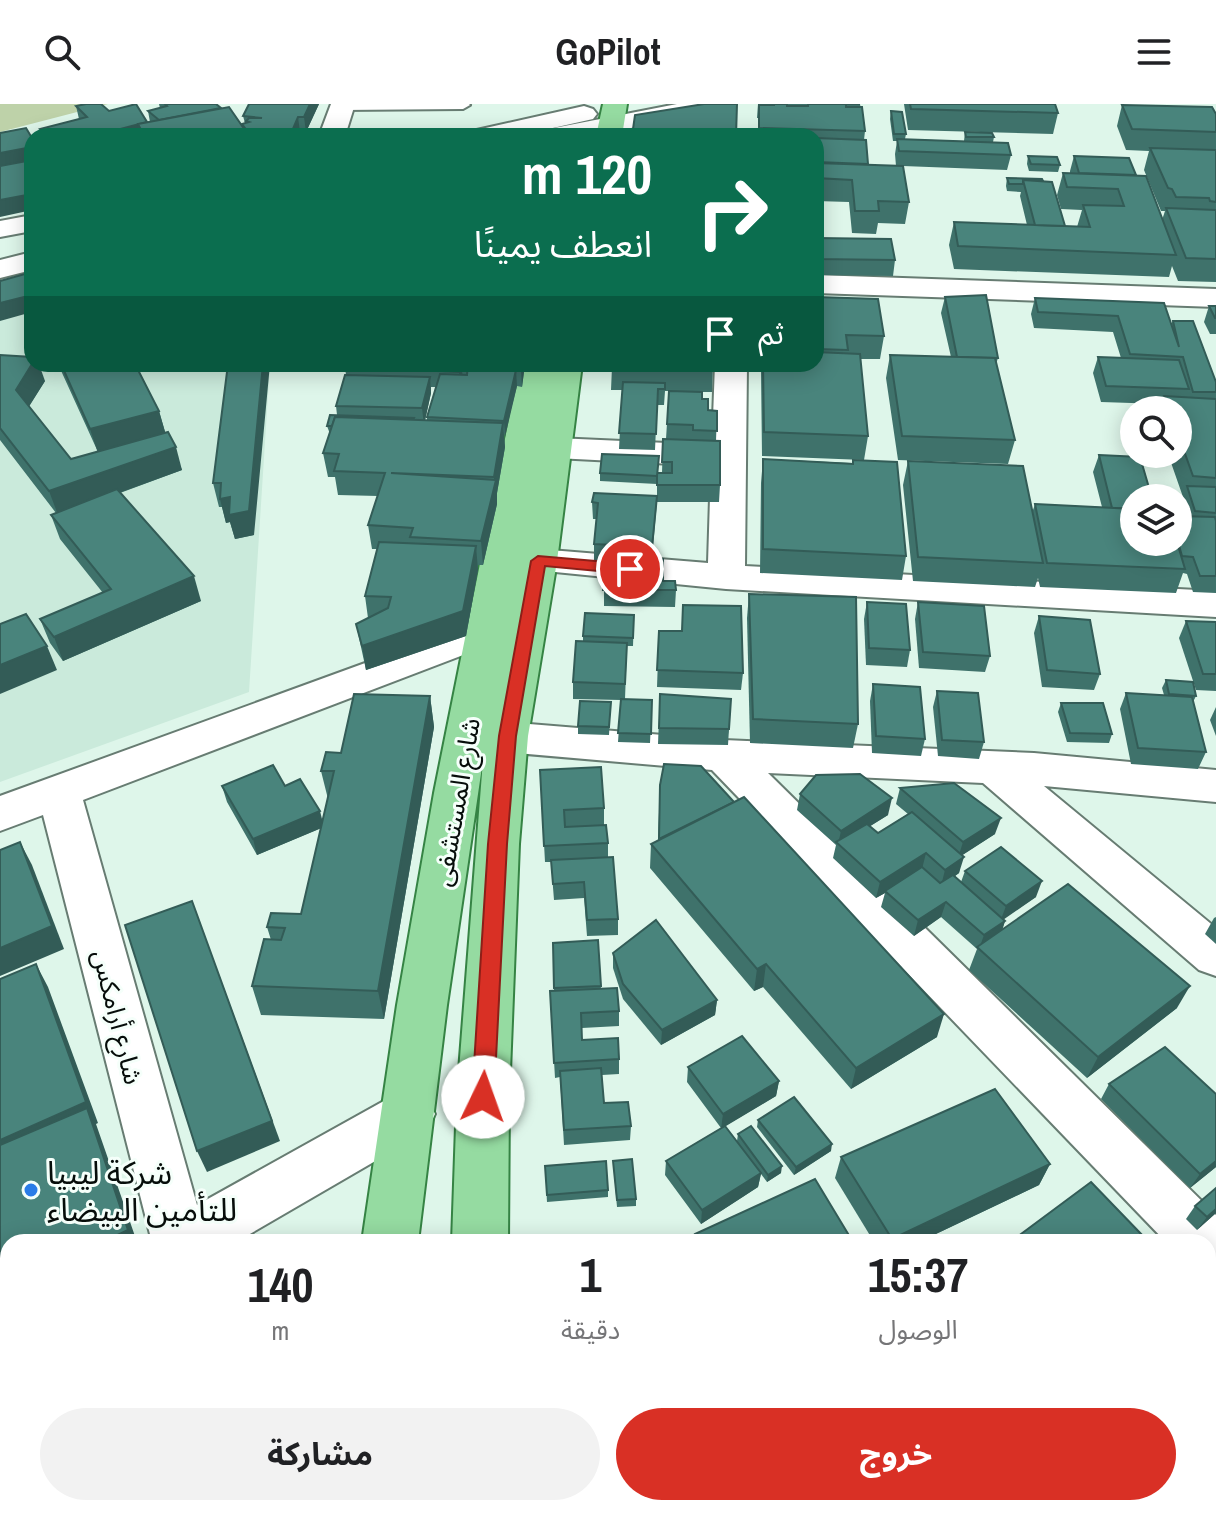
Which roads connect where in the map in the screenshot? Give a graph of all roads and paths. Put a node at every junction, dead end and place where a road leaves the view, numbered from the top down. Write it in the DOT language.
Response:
graph roads {
  1 [pos="342,105"];
  2 [pos="463,105"];
  3 [pos="729,108"];
  4 [pos="605,117"];
  5 [pos="335,128"];
  6 [pos="533,128"];
  7 [pos="575,128"];
  8 [pos="24,224"];
  9 [pos="0,229"];
  10 [pos="24,245"];
  11 [pos="0,251"];
  12 [pos="24,263"];
  13 [pos="0,269"];
  14 [pos="824,284"];
  15 [pos="1216,298"];
  16 [pos="535,372"];
  17 [pos="565,372"];
  18 [pos="731,372"];
  19 [pos="556,448"];
  20 [pos="729,456"];
  21 [pos="538,561"];
  22 [pos="726,577"];
  23 [pos="1216,604"];
  24 [pos="486,632"];
  25 [pos="487,735"];
  26 [pos="724,756"];
  27 [pos="994,768"];
  28 [pos="1216,786"];
  29 [pos="58,791"];
  30 [pos="0,814"];
  31 [pos="1216,956"];
  32 [pos="409,1114"];
  33 [pos="180,1234"];
  34 [pos="196,1234"];
  35 [pos="391,1234"];
  36 [pos="480,1234"];
  37 [pos="1196,1234"];
  1 -- 2 [label="lane"];
  1 -- 5 [label="street"];
  3 -- 4 [label="street"];
  4 -- 6 [label="street"];
  4 -- 7 [label="street"];
  8 -- 9 [label="street"];
  10 -- 11 [label="street"];
  12 -- 13 [label="street"];
  14 -- 15 [label="street"];
  16 -- 24 [label="main road, شارع المستشفى"];
  17 -- 19 [label="main road, شارع المستشفى"];
  18 -- 20 [label="street"];
  19 -- 20 [label="street"];
  19 -- 21 [label="main road, شارع المستشفى"];
  20 -- 22 [label="street"];
  21 -- 22 [label="street"];
  21 -- 25 [label="main road, شارع المستشفى"];
  22 -- 23 [label="street"];
  24 -- 25 [label="main road, شارع المستشفى"];
  24 -- 29 [label="street"];
  25 -- 26 [label="street"];
  25 -- 32 [label="main road, شارع المستشفى"];
  25 -- 36 [label="main road, شارع المستشفى"];
  26 -- 27 [label="street"];
  26 -- 37 [label="street"];
  27 -- 28 [label="street"];
  27 -- 31 [label="street"];
  29 -- 30 [label="street"];
  29 -- 33 [label="street, شارع أرامكس"];
  32 -- 34 [label="street"];
  32 -- 35 [label="main road, شارع المستشفى"];
}
